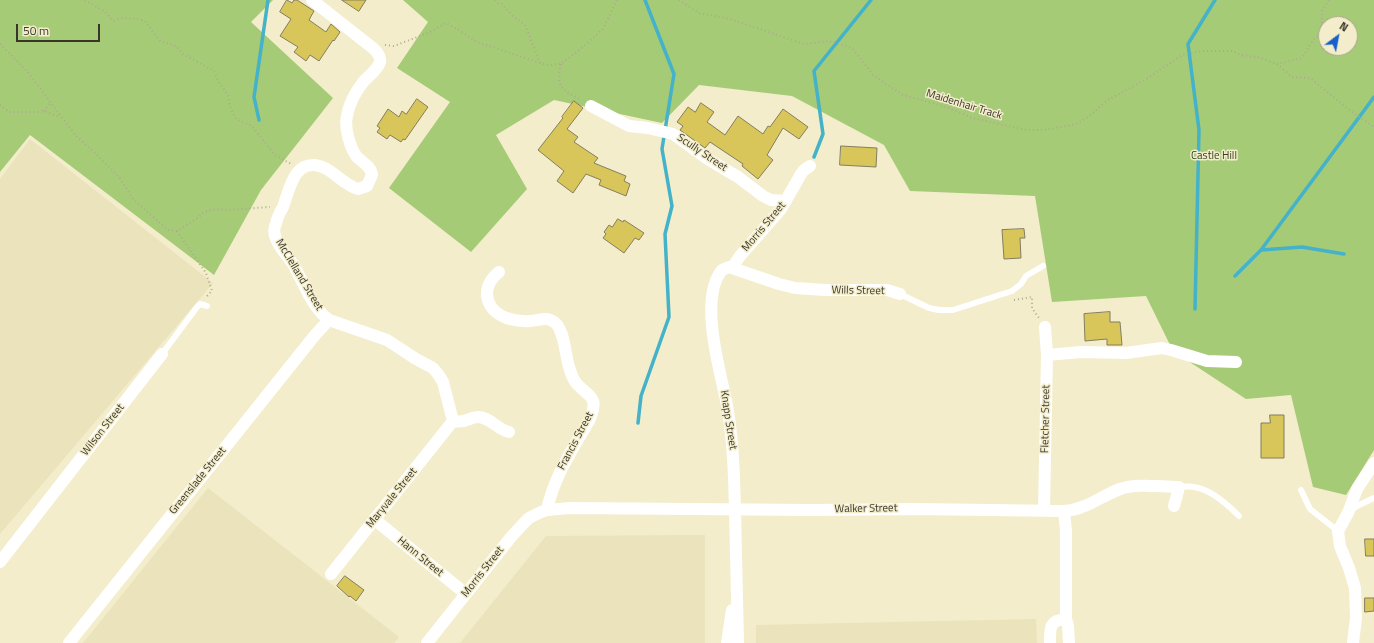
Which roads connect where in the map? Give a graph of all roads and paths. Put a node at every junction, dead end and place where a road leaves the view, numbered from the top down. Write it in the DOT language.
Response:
graph roads {
  1 [pos="85,0"];
  2 [pos="312,0"];
  3 [pos="495,0"];
  4 [pos="617,0"];
  5 [pos="679,0"];
  6 [pos="1328,0"];
  7 [pos="0,44"];
  8 [pos="374,49"];
  9 [pos="540,63"];
  10 [pos="561,64"];
  11 [pos="1277,64"];
  12 [pos="50,103"];
  13 [pos="0,104"];
  14 [pos="591,106"];
  15 [pos="44,111"];
  16 [pos="61,118"];
  17 [pos="1374,127"];
  18 [pos="810,166"];
  19 [pos="301,169"];
  20 [pos="763,196"];
  21 [pos="786,201"];
  22 [pos="283,206"];
  23 [pos="769,222"];
  24 [pos="177,231"];
  25 [pos="1043,266"];
  26 [pos="732,268"];
  27 [pos="499,272"];
  28 [pos="900,294"];
  29 [pos="1032,297"];
  30 [pos="200,304"];
  31 [pos="207,306"];
  32 [pos="1032,308"];
  33 [pos="329,320"];
  34 [pos="1045,327"];
  35 [pos="162,354"];
  36 [pos="1047,355"];
  37 [pos="1236,362"];
  38 [pos="453,421"];
  39 [pos="509,432"];
  40 [pos="1374,464"];
  41 [pos="1179,487"];
  42 [pos="1301,490"];
  43 [pos="1374,498"];
  44 [pos="1174,506"];
  45 [pos="735,509"];
  46 [pos="547,510"];
  47 [pos="1044,510"];
  48 [pos="1064,511"];
  49 [pos="1347,514"];
  50 [pos="1239,516"];
  51 [pos="374,519"];
  52 [pos="1338,531"];
  53 [pos="0,562"];
  54 [pos="331,574"];
  55 [pos="736,584"];
  56 [pos="466,594"];
  57 [pos="1066,619"];
  58 [pos="69,643"];
  59 [pos="427,643"];
  60 [pos="727,643"];
  61 [pos="738,643"];
  62 [pos="1050,643"];
  63 [pos="1069,643"];
  64 [pos="1353,643"];
  1 -- 19 [label="path"];
  2 -- 8 [label="street"];
  3 -- 9 [label="path"];
  4 -- 10 [label="path"];
  5 -- 11 [label="path, Maidenhair Track"];
  6 -- 11 [label="path"];
  7 -- 12 [label="path"];
  8 -- 9 [label="path"];
  8 -- 19 [label="street"];
  9 -- 10 [label="path"];
  10 -- 14 [label="path"];
  11 -- 17 [label="path, Maidenhair Track"];
  12 -- 15 [label="path"];
  12 -- 16 [label="path"];
  13 -- 15 [label="path"];
  14 -- 20 [label="street, Scully Street"];
  15 -- 16 [label="path"];
  16 -- 24 [label="path"];
  18 -- 21 [label="street, Morris Street"];
  19 -- 22 [label="street"];
  20 -- 21 [label="street, Scully Street"];
  20 -- 23 [label="street"];
  21 -- 23 [label="street, Morris Street"];
  22 -- 24 [label="path"];
  22 -- 33 [label="street, McClelland Street"];
  23 -- 26 [label="street, Morris Street"];
  24 -- 30 [label="path"];
  25 -- 28 [label="lane, Wills Street"];
  26 -- 28 [label="street, Wills Street"];
  26 -- 45 [label="street, Knapp Street"];
  27 -- 46 [label="street, Francis Street"];
  29 -- 32 [label="path"];
  30 -- 31 [label="lane"];
  30 -- 35 [label="lane, Wilson Street"];
  33 -- 38 [label="street, McClelland Street"];
  33 -- 58 [label="street, Greenslade Street"];
  34 -- 36 [label="street, Fletcher Street"];
  35 -- 53 [label="street, Wilson Street"];
  36 -- 37 [label="street"];
  36 -- 47 [label="street, Fletcher Street"];
  38 -- 39 [label="street"];
  38 -- 51 [label="street, Maryvale Street"];
  40 -- 49 [label="street"];
  41 -- 44 [label="street"];
  41 -- 48 [label="street, Walker Street"];
  41 -- 50 [label="lane, Walker Street"];
  42 -- 52 [label="lane"];
  43 -- 49 [label="lane"];
  45 -- 46 [label="street, Walker Street"];
  45 -- 47 [label="street, Walker Street"];
  45 -- 55 [label="street, Knapp Street"];
  46 -- 56 [label="street, Morris Street"];
  47 -- 48 [label="street, Walker Street"];
  48 -- 57 [label="street"];
  49 -- 52 [label="street"];
  51 -- 54 [label="street, Maryvale Street"];
  51 -- 56 [label="street, Hann Street"];
  52 -- 64 [label="street"];
  55 -- 60 [label="street, Knapp Street"];
  55 -- 61 [label="street, Knapp Street"];
  56 -- 59 [label="street, Morris Street"];
  57 -- 62 [label="street"];
  57 -- 63 [label="street"];
}
